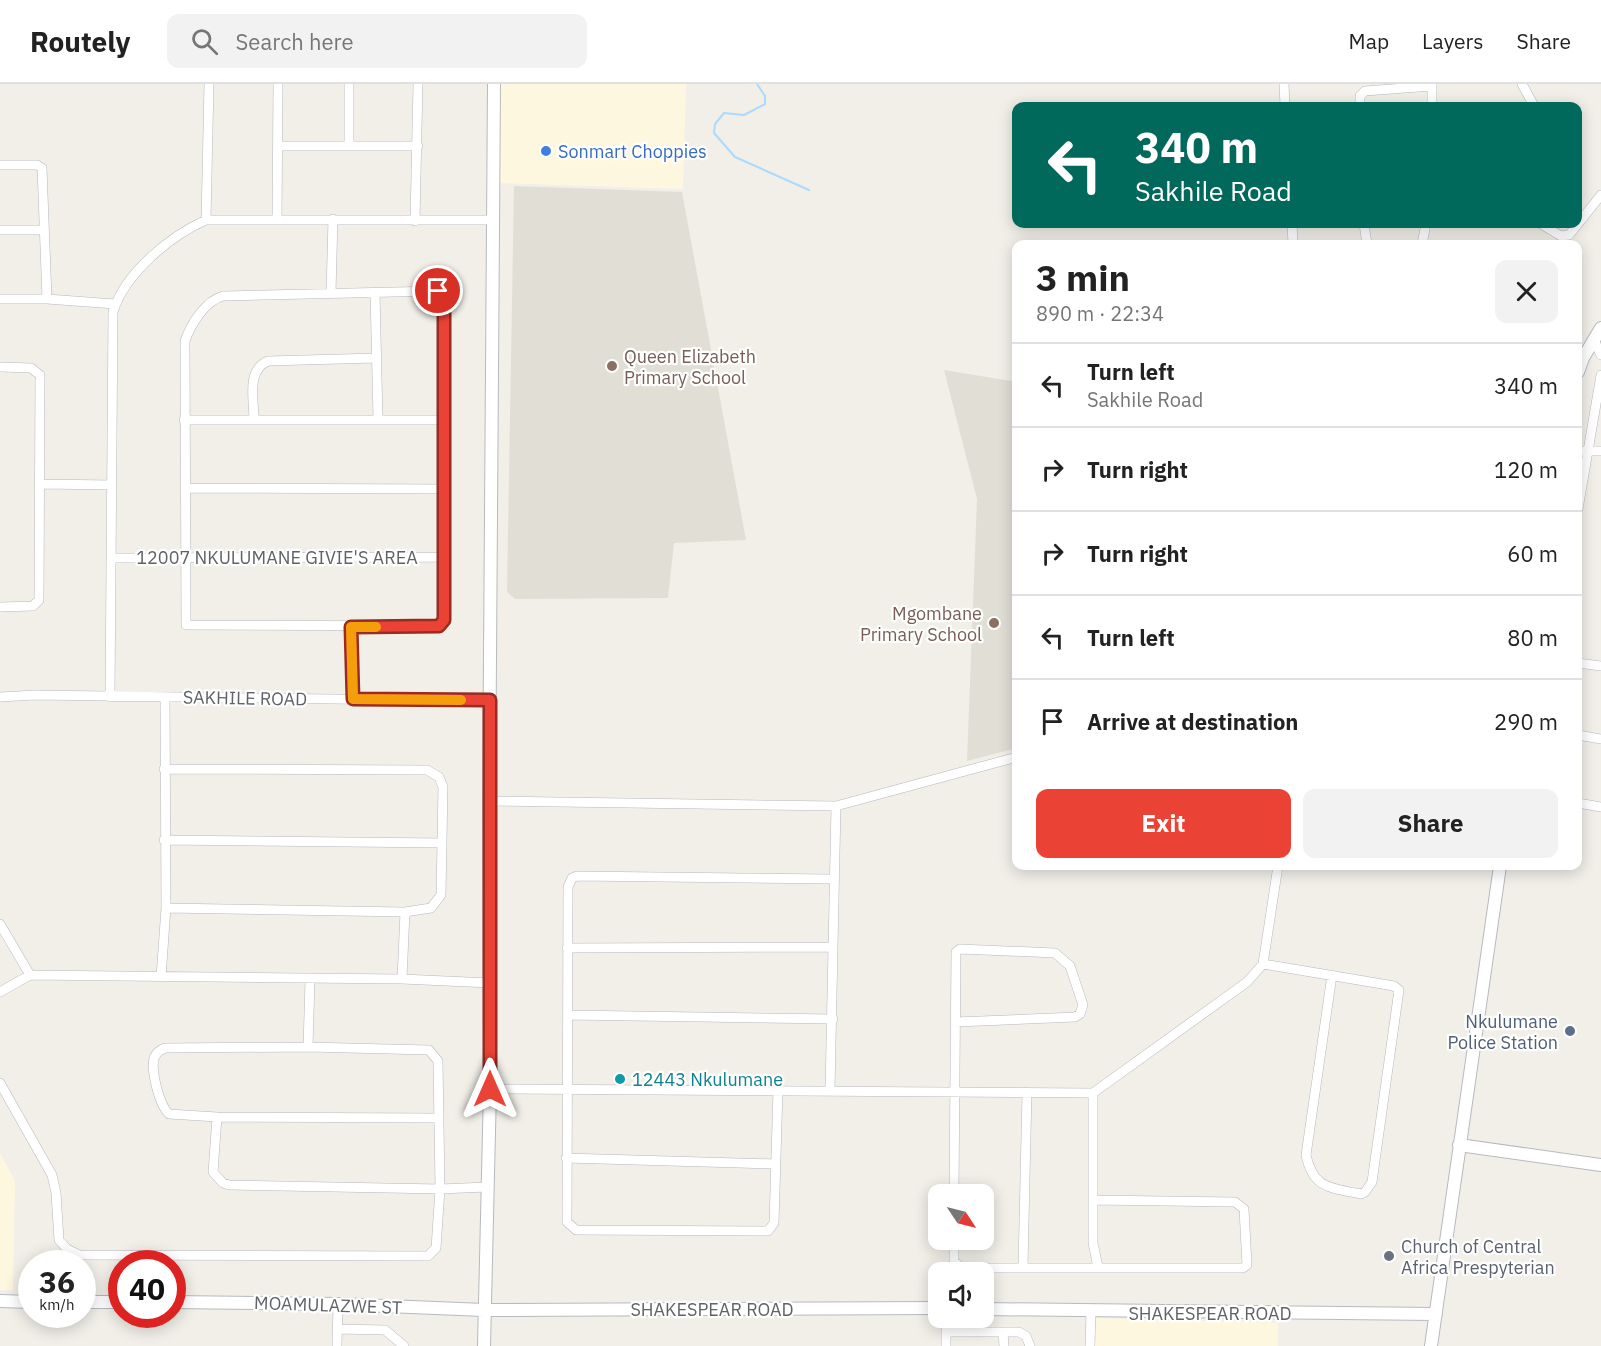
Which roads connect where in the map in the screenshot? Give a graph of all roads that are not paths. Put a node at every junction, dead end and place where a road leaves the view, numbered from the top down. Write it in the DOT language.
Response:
graph roads {
  1 [pos="209,84"];
  2 [pos="278,84"];
  3 [pos="350,84"];
  4 [pos="418,84"];
  5 [pos="494,84"];
  6 [pos="1284,84"];
  7 [pos="1522,84"];
  8 [pos="1432,85"];
  9 [pos="1286,102"];
  10 [pos="1360,102"];
  11 [pos="1432,102"];
  12 [pos="1532,102"];
  13 [pos="349,145"];
  14 [pos="279,146"];
  15 [pos="418,146"];
  16 [pos="0,165"];
  17 [pos="1601,195"];
  18 [pos="277,219"];
  19 [pos="333,219"];
  20 [pos="1582,219"];
  21 [pos="206,220"];
  22 [pos="494,220"];
  23 [pos="415,221"];
  24 [pos="1547,228"];
  25 [pos="1575,228"];
  26 [pos="0,230"];
  27 [pos="45,230"];
  28 [pos="331,293"];
  29 [pos="375,293"];
  30 [pos="0,299"];
  31 [pos="47,299"];
  32 [pos="115,304"];
  33 [pos="1601,328"];
  34 [pos="1594,340"];
  35 [pos="1601,355"];
  36 [pos="1582,356"];
  37 [pos="376,358"];
  38 [pos="0,367"];
  39 [pos="1601,375"];
  40 [pos="378,419"];
  41 [pos="184,420"];
  42 [pos="254,420"];
  43 [pos="445,420"];
  44 [pos="1582,450"];
  45 [pos="1601,451"];
  46 [pos="41,483"];
  47 [pos="112,485"];
  48 [pos="186,489"];
  49 [pos="444,489"];
  50 [pos="183,556"];
  51 [pos="443,557"];
  52 [pos="112,558"];
  53 [pos="0,607"];
  54 [pos="351,627"];
  55 [pos="1582,664"];
  56 [pos="1601,666"];
  57 [pos="0,697"];
  58 [pos="110,697"];
  59 [pos="165,697"];
  60 [pos="353,699"];
  61 [pos="490,700"];
  62 [pos="1582,736"];
  63 [pos="1601,739"];
  64 [pos="1012,758"];
  65 [pos="164,769"];
  66 [pos="489,801"];
  67 [pos="1582,804"];
  68 [pos="836,806"];
  69 [pos="1601,807"];
  70 [pos="164,840"];
  71 [pos="442,843"];
  72 [pos="1277,870"];
  73 [pos="1499,870"];
  74 [pos="833,879"];
  75 [pos="166,908"];
  76 [pos="405,912"];
  77 [pos="0,924"];
  78 [pos="832,947"];
  79 [pos="567,948"];
  80 [pos="1263,964"];
  81 [pos="30,975"];
  82 [pos="1332,975"];
  83 [pos="161,977"];
  84 [pos="402,979"];
  85 [pos="310,980"];
  86 [pos="490,983"];
  87 [pos="0,992"];
  88 [pos="569,1015"];
  89 [pos="833,1019"];
  90 [pos="956,1022"];
  91 [pos="309,1047"];
  92 [pos="0,1083"];
  93 [pos="490,1089"];
  94 [pos="568,1089"];
  95 [pos="778,1090"];
  96 [pos="830,1090"];
  97 [pos="954,1092"];
  98 [pos="1027,1092"];
  99 [pos="1093,1094"];
  100 [pos="217,1118"];
  101 [pos="439,1118"];
  102 [pos="1459,1145"];
  103 [pos="566,1158"];
  104 [pos="775,1164"];
  105 [pos="1601,1165"];
  106 [pos="954,1184"];
  107 [pos="487,1187"];
  108 [pos="440,1189"];
  109 [pos="1094,1200"];
  110 [pos="954,1250"];
  111 [pos="1023,1266"];
  112 [pos="1098,1267"];
  113 [pos="0,1301"];
  114 [pos="18,1302"];
  115 [pos="186,1302"];
  116 [pos="338,1304"];
  117 [pos="928,1308"];
  118 [pos="994,1309"];
  119 [pos="484,1310"];
  120 [pos="1091,1312"];
  121 [pos="1436,1314"];
  122 [pos="946,1328"];
  123 [pos="338,1329"];
  124 [pos="946,1332"];
  125 [pos="1003,1332"];
  126 [pos="337,1346"];
  127 [pos="404,1346"];
  128 [pos="484,1346"];
  129 [pos="946,1346"];
  130 [pos="1004,1346"];
  131 [pos="1030,1346"];
  132 [pos="1090,1346"];
  133 [pos="1431,1346"];
  1 -- 21 [label="street"];
  2 -- 14 [label="street"];
  3 -- 13 [label="street"];
  4 -- 15 [label="street"];
  5 -- 22 [label="street"];
  6 -- 9 [label="street"];
  7 -- 12 [label="street"];
  8 -- 10 [label="street"];
  8 -- 11 [label="street"];
  13 -- 14 [label="street"];
  13 -- 15 [label="street"];
  14 -- 18 [label="street"];
  15 -- 23 [label="street"];
  16 -- 27 [label="street"];
  17 -- 20 [label="street"];
  18 -- 19 [label="street"];
  18 -- 21 [label="street"];
  19 -- 23 [label="street"];
  19 -- 28 [label="street"];
  21 -- 32 [label="street"];
  22 -- 23 [label="street"];
  22 -- 61 [label="street"];
  24 -- 25 [label="street"];
  26 -- 27 [label="street"];
  27 -- 31 [label="street"];
  28 -- 29 [label="street"];
  28 -- 41 [label="street"];
  29 -- 37 [label="street"];
  29 -- 43 [label="street"];
  30 -- 31 [label="street"];
  31 -- 32 [label="street"];
  32 -- 47 [label="street"];
  33 -- 34 [label="street"];
  34 -- 35 [label="street"];
  34 -- 36 [label="street"];
  37 -- 40 [label="street"];
  37 -- 42 [label="street"];
  38 -- 46 [label="street"];
  39 -- 44 [label="street"];
  40 -- 42 [label="street"];
  40 -- 43 [label="street"];
  41 -- 42 [label="street"];
  41 -- 48 [label="street"];
  43 -- 49 [label="street"];
  44 -- 45 [label="street"];
  46 -- 47 [label="street"];
  46 -- 53 [label="street"];
  47 -- 52 [label="street"];
  48 -- 49 [label="street"];
  48 -- 50 [label="street"];
  49 -- 51 [label="street"];
  50 -- 51 [label="street, 12007 NKULUMANE GIVIE'S AREA"];
  50 -- 52 [label="street, 12007 NKULUMANE GIVIE'S AREA"];
  50 -- 54 [label="street"];
  51 -- 54 [label="street"];
  52 -- 58 [label="street"];
  54 -- 60 [label="street"];
  55 -- 56 [label="street"];
  57 -- 58 [label="street, SAKHILE ROAD"];
  58 -- 59 [label="street, SAKHILE ROAD"];
  59 -- 60 [label="street, SAKHILE ROAD"];
  59 -- 65 [label="street"];
  60 -- 61 [label="street, SAKHILE ROAD"];
  61 -- 66 [label="street"];
  62 -- 63 [label="street"];
  64 -- 68 [label="street"];
  65 -- 70 [label="street"];
  65 -- 71 [label="street"];
  66 -- 68 [label="street"];
  66 -- 86 [label="street"];
  67 -- 69 [label="street"];
  68 -- 74 [label="street"];
  70 -- 71 [label="street"];
  70 -- 75 [label="street"];
  71 -- 76 [label="street"];
  72 -- 80 [label="street"];
  73 -- 102 [label="street"];
  74 -- 78 [label="street"];
  74 -- 79 [label="street"];
  75 -- 76 [label="street"];
  75 -- 83 [label="street"];
  76 -- 84 [label="street"];
  77 -- 81 [label="street"];
  78 -- 79 [label="street"];
  78 -- 89 [label="street"];
  79 -- 88 [label="street"];
  80 -- 82 [label="street"];
  80 -- 99 [label="street"];
  81 -- 83 [label="street"];
  81 -- 87 [label="street"];
  82 -- 82 [label="street"];
  83 -- 85 [label="street"];
  84 -- 85 [label="street"];
  84 -- 86 [label="street"];
  85 -- 91 [label="street"];
  86 -- 93 [label="street"];
  88 -- 89 [label="street"];
  88 -- 94 [label="street"];
  89 -- 96 [label="street"];
  90 -- 90 [label="street"];
  90 -- 97 [label="street"];
  91 -- 100 [label="street"];
  91 -- 101 [label="street"];
  92 -- 108 [label="street"];
  93 -- 94 [label="street"];
  93 -- 107 [label="street"];
  94 -- 95 [label="street"];
  94 -- 103 [label="street"];
  95 -- 96 [label="street"];
  95 -- 104 [label="street"];
  96 -- 97 [label="street"];
  97 -- 98 [label="street"];
  97 -- 106 [label="street"];
  98 -- 99 [label="street"];
  98 -- 111 [label="street"];
  99 -- 109 [label="street"];
  100 -- 101 [label="street"];
  100 -- 108 [label="street"];
  101 -- 108 [label="street"];
  102 -- 105 [label="street"];
  102 -- 121 [label="street"];
  103 -- 104 [label="street"];
  103 -- 104 [label="street"];
  107 -- 108 [label="street"];
  107 -- 119 [label="street"];
  109 -- 112 [label="street"];
  109 -- 112 [label="street"];
  110 -- 111 [label="street"];
  111 -- 112 [label="street"];
  113 -- 114 [label="street"];
  115 -- 116 [label="street, MOAMULAZWE ST"];
  116 -- 119 [label="street, MOAMULAZWE ST"];
  116 -- 123 [label="street"];
  117 -- 119 [label="street, SHAKESPEAR ROAD"];
  118 -- 120 [label="street, SHAKESPEAR ROAD"];
  119 -- 128 [label="street"];
  120 -- 121 [label="street, SHAKESPEAR ROAD"];
  120 -- 132 [label="street"];
  121 -- 133 [label="street"];
  122 -- 124 [label="street"];
  123 -- 126 [label="street"];
  123 -- 127 [label="street"];
  124 -- 125 [label="street"];
  124 -- 129 [label="street"];
  125 -- 130 [label="street"];
  125 -- 131 [label="street"];
}
